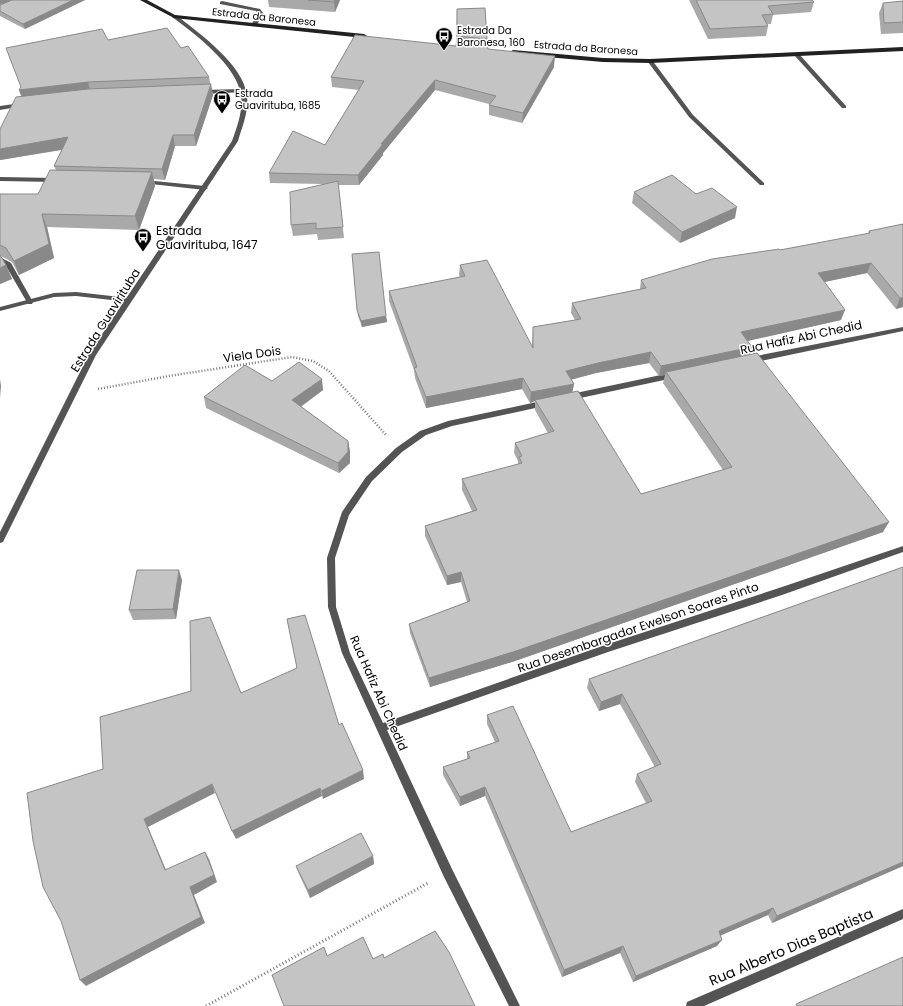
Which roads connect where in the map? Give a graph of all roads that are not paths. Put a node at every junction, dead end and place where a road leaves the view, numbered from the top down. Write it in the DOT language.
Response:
graph roads {
  1 [pos="143,0"];
  2 [pos="222,3"];
  3 [pos="174,16"];
  4 [pos="254,25"];
  5 [pos="370,37"];
  6 [pos="903,48"];
  7 [pos="507,51"];
  8 [pos="797,55"];
  9 [pos="650,61"];
  10 [pos="243,91"];
  11 [pos="198,92"];
  12 [pos="30,104"];
  13 [pos="844,106"];
  14 [pos="0,108"];
  15 [pos="0,179"];
  16 [pos="62,180"];
  17 [pos="139,182"];
  18 [pos="762,184"];
  19 [pos="205,188"];
  20 [pos="0,259"];
  21 [pos="129,300"];
  22 [pos="30,302"];
  23 [pos="0,309"];
  24 [pos="903,328"];
  25 [pos="741,362"];
  26 [pos="687,373"];
  27 [pos="0,540"];
  28 [pos="903,548"];
  29 [pos="381,728"];
  30 [pos="903,914"];
  31 [pos="516,1006"];
  32 [pos="690,1006"];
  1 -- 3 [label="main road"];
  2 -- 4 [label="street"];
  3 -- 4 [label="main road, Estrada da Baronesa"];
  3 -- 10 [label="street"];
  4 -- 5 [label="main road, Estrada da Baronesa"];
  6 -- 8 [label="main road, Estrada da Baronesa"];
  7 -- 9 [label="main road, Estrada da Baronesa"];
  8 -- 9 [label="main road, Estrada da Baronesa"];
  8 -- 13 [label="street"];
  9 -- 18 [label="street"];
  10 -- 11 [label="street"];
  10 -- 19 [label="street, Estrada Guavirituba"];
  12 -- 14 [label="street"];
  15 -- 16 [label="street"];
  17 -- 19 [label="street"];
  19 -- 21 [label="street, Estrada Guavirituba"];
  20 -- 22 [label="street"];
  21 -- 22 [label="street"];
  21 -- 27 [label="street, Estrada Guavirituba"];
  22 -- 23 [label="street"];
  24 -- 25 [label="street, Rua Hafiz Abi Chedid"];
  26 -- 29 [label="street, Rua Hafiz Abi Chedid"];
  28 -- 29 [label="street, Rua Desembargador Ewelson Soares Pinto"];
  29 -- 31 [label="street, Rua Hafiz Abi Chedid"];
  30 -- 32 [label="street, Rua Alberto Dias Baptista"];
}
